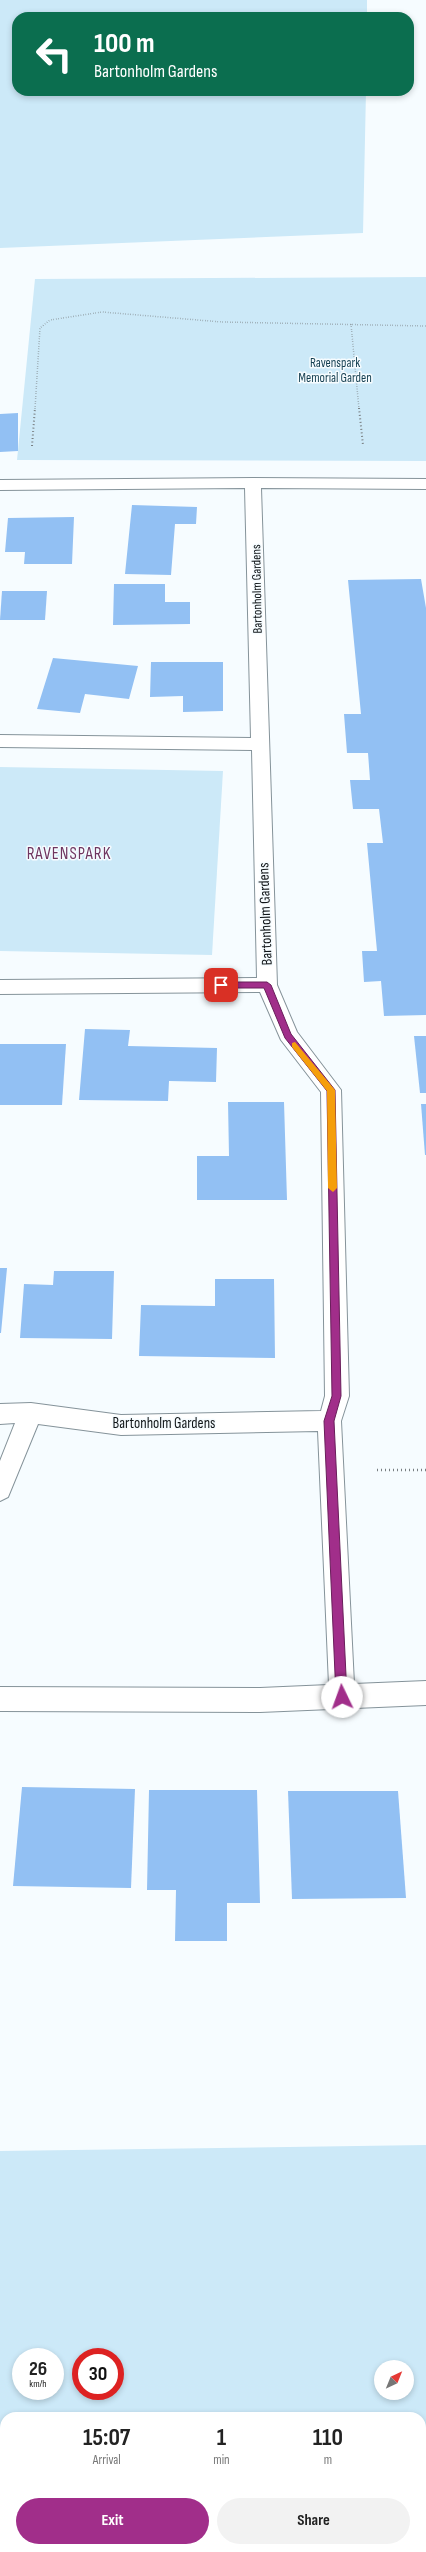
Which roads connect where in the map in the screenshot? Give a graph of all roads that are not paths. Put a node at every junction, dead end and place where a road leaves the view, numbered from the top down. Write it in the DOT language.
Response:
graph roads {
  1 [pos="254,482"];
  2 [pos="426,484"];
  3 [pos="0,485"];
  4 [pos="0,741"];
  5 [pos="260,744"];
  6 [pos="267,985"];
  7 [pos="0,987"];
  8 [pos="31,1413"];
  9 [pos="0,1414"];
  10 [pos="329,1421"];
  11 [pos="0,1490"];
  12 [pos="426,1693"];
  13 [pos="342,1697"];
  14 [pos="0,1698"];
  1 -- 2 [label="street"];
  1 -- 3 [label="street"];
  1 -- 5 [label="street, Bartonholm Gardens"];
  4 -- 5 [label="street"];
  5 -- 6 [label="street, Bartonholm Gardens"];
  6 -- 7 [label="street, Bartonholm Gardens"];
  6 -- 10 [label="street"];
  8 -- 9 [label="street, Bartonholm Gardens"];
  8 -- 10 [label="street, Bartonholm Gardens"];
  8 -- 11 [label="street"];
  10 -- 13 [label="street"];
  12 -- 13 [label="street"];
  13 -- 14 [label="street"];
}
